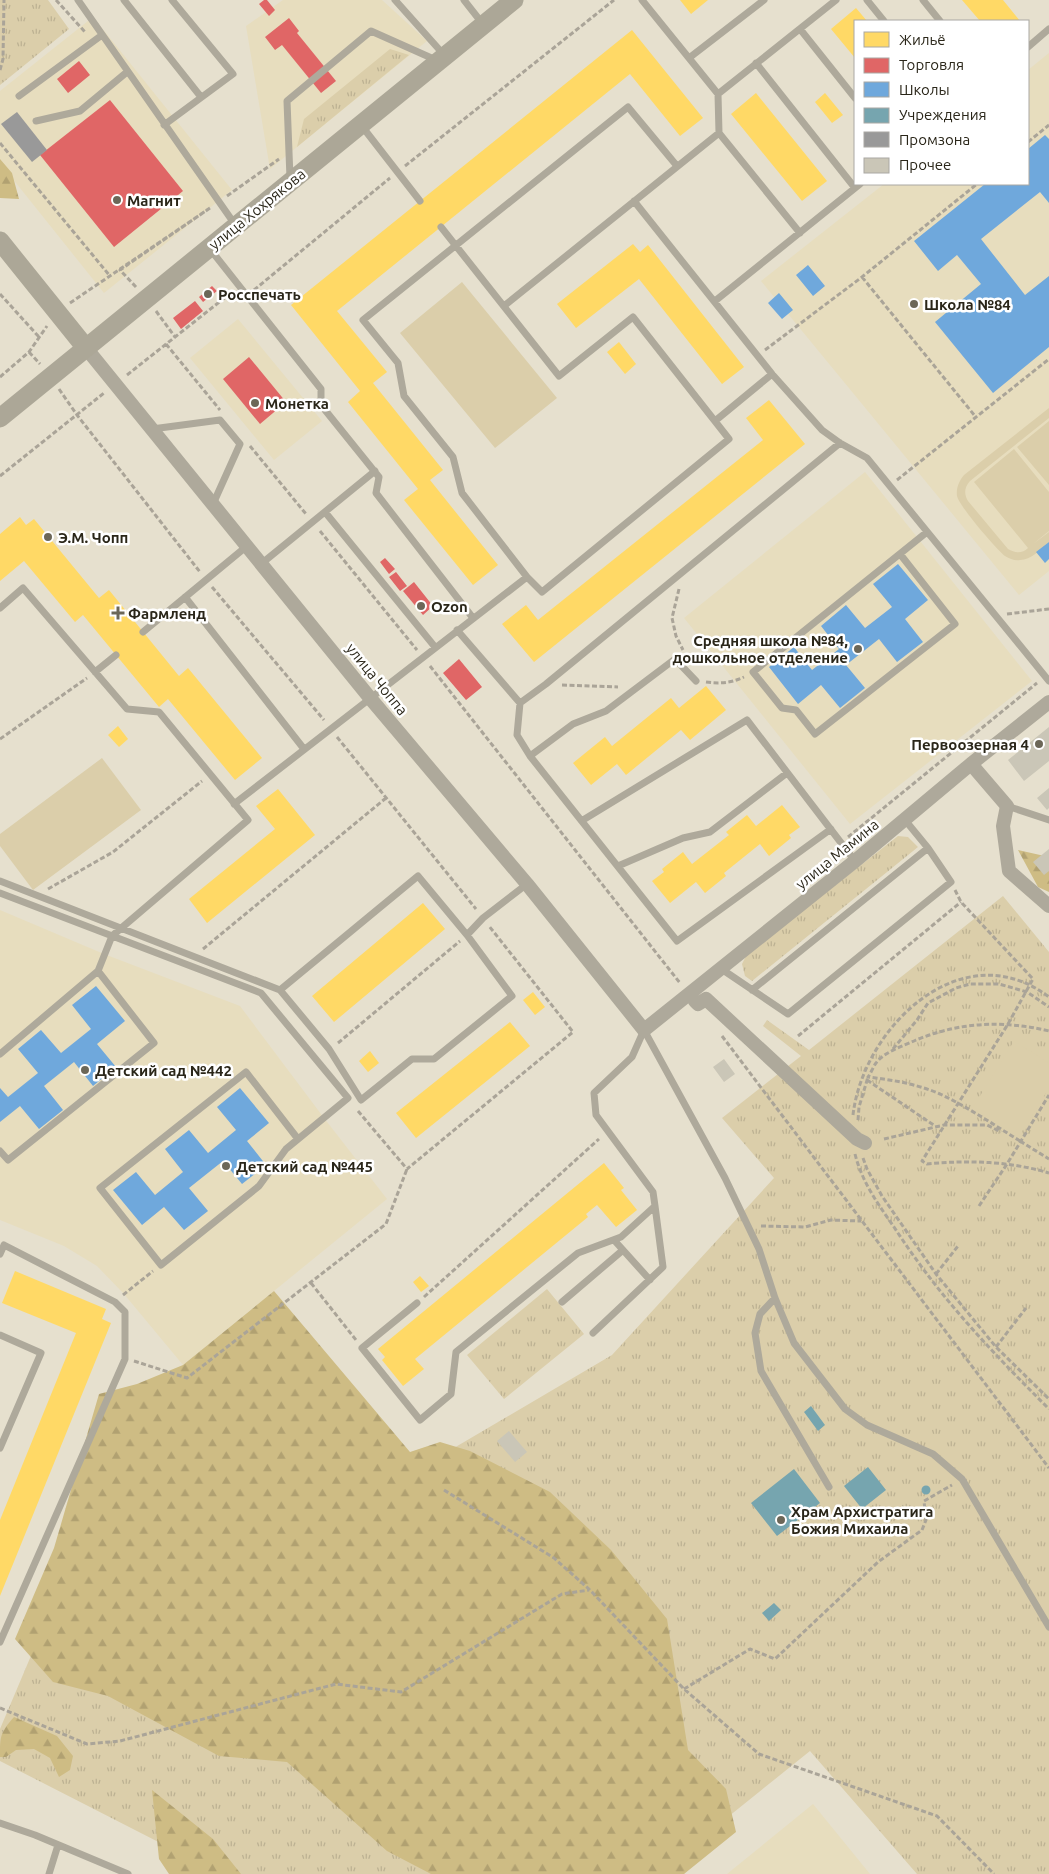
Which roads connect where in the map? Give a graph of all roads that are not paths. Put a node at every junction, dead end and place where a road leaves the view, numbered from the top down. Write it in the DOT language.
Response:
graph roads {
  1 [pos="78,0"];
  2 [pos="124,0"];
  3 [pos="172,0"];
  4 [pos="395,0"];
  5 [pos="464,0"];
  6 [pos="514,0"];
  7 [pos="642,0"];
  8 [pos="764,0"];
  9 [pos="836,0"];
  10 [pos="867,0"];
  11 [pos="923,0"];
  12 [pos="883,20"];
  13 [pos="939,20"];
  14 [pos="483,25"];
  15 [pos="800,29"];
  16 [pos="1049,29"];
  17 [pos="102,35"];
  18 [pos="1029,46"];
  19 [pos="689,58"];
  20 [pos="442,59"];
  21 [pos="756,63"];
  22 [pos="127,72"];
  23 [pos="718,94"];
  24 [pos="19,96"];
  25 [pos="201,97"];
  26 [pos="854,97"];
  27 [pos="36,121"];
  28 [pos="164,125"];
  29 [pos="360,125"];
  30 [pos="719,133"];
  31 [pos="677,166"];
  32 [pos="854,181"];
  33 [pos="290,182"];
  34 [pos="858,186"];
  35 [pos="420,201"];
  36 [pos="634,201"];
  37 [pos="236,226"];
  38 [pos="441,227"];
  39 [pos="800,232"];
  40 [pos="0,241"];
  41 [pos="456,245"];
  42 [pos="210,248"];
  43 [pos="715,301"];
  44 [pos="504,306"];
  45 [pos="86,348"];
  46 [pos="772,374"];
  47 [pos="0,418"];
  48 [pos="715,421"];
  49 [pos="152,429"];
  50 [pos="840,443"];
  51 [pos="375,471"];
  52 [pos="213,504"];
  53 [pos="325,512"];
  54 [pos="927,532"];
  55 [pos="247,546"];
  56 [pos="900,554"];
  57 [pos="262,564"];
  58 [pos="527,577"];
  59 [pos="185,597"];
  60 [pos="0,608"];
  61 [pos="473,618"];
  62 [pos="457,630"];
  63 [pos="143,632"];
  64 [pos="435,647"];
  65 [pos="116,655"];
  66 [pos="95,672"];
  67 [pos="1047,678"];
  68 [pos="696,681"];
  69 [pos="370,698"];
  70 [pos="1049,702"];
  71 [pos="520,703"];
  72 [pos="304,749"];
  73 [pos="530,756"];
  74 [pos="971,764"];
  75 [pos="787,773"];
  76 [pos="234,804"];
  77 [pos="1007,806"];
  78 [pos="583,820"];
  79 [pos="905,820"];
  80 [pos="1049,820"];
  81 [pos="831,829"];
  82 [pos="928,848"];
  83 [pos="855,861"];
  84 [pos="618,866"];
  85 [pos="0,881"];
  86 [pos="527,884"];
  87 [pos="0,893"];
  88 [pos="1049,906"];
  89 [pos="120,928"];
  90 [pos="467,935"];
  91 [pos="112,936"];
  92 [pos="720,968"];
  93 [pos="98,971"];
  94 [pos="280,990"];
  95 [pos="752,990"];
  96 [pos="695,1001"];
  97 [pos="644,1030"];
  98 [pos="0,1054"];
  99 [pos="858,1138"];
  100 [pos="298,1139"];
  101 [pos="0,1151"];
  102 [pos="655,1206"];
  103 [pos="614,1240"];
  104 [pos="623,1250"];
  105 [pos="0,1254"];
  106 [pos="650,1280"];
  107 [pos="775,1298"];
  108 [pos="562,1302"];
  109 [pos="417,1303"];
  110 [pos="593,1333"];
  111 [pos="0,1334"];
  112 [pos="0,1448"];
  113 [pos="829,1486"];
  114 [pos="1049,1627"];
  115 [pos="0,1642"];
  116 [pos="0,1823"];
  117 [pos="58,1845"];
  118 [pos="49,1874"];
  119 [pos="128,1874"];
  1 -- 17 [label="lane"];
  2 -- 25 [label="lane"];
  3 -- 25 [label="lane"];
  4 -- 20 [label="lane"];
  5 -- 14 [label="lane"];
  6 -- 14 [label="main road, улица Хохрякова"];
  7 -- 19 [label="lane"];
  8 -- 19 [label="lane"];
  9 -- 15 [label="lane"];
  10 -- 12 [label="lane"];
  11 -- 13 [label="lane"];
  14 -- 20 [label="main road, улица Хохрякова"];
  15 -- 21 [label="lane"];
  15 -- 26 [label="lane"];
  16 -- 18 [label="lane"];
  17 -- 22 [label="lane"];
  17 -- 24 [label="lane"];
  19 -- 23 [label="lane"];
  20 -- 29 [label="main road, улица Хохрякова"];
  20 -- 33 [label="lane"];
  21 -- 23 [label="lane"];
  21 -- 32 [label="lane"];
  22 -- 27 [label="lane"];
  22 -- 28 [label="lane"];
  23 -- 30 [label="lane"];
  25 -- 28 [label="lane"];
  28 -- 37 [label="lane"];
  29 -- 33 [label="main road, улица Хохрякова"];
  29 -- 35 [label="lane"];
  30 -- 31 [label="lane"];
  30 -- 39 [label="lane"];
  31 -- 36 [label="lane"];
  31 -- 41 [label="lane"];
  33 -- 37 [label="main road, улица Хохрякова"];
  34 -- 39 [label="lane"];
  36 -- 43 [label="lane"];
  36 -- 44 [label="lane"];
  37 -- 42 [label="main road, улица Хохрякова"];
  38 -- 41 [label="lane"];
  39 -- 43 [label="lane"];
  40 -- 45 [label="main road"];
  41 -- 44 [label="lane"];
  41 -- 58 [label="lane"];
  42 -- 45 [label="main road, улица Хохрякова"];
  42 -- 51 [label="lane"];
  43 -- 46 [label="lane"];
  44 -- 48 [label="lane"];
  45 -- 47 [label="main road, улица Хохрякова"];
  45 -- 49 [label="street, улица Чоппа"];
  46 -- 48 [label="lane"];
  46 -- 50 [label="lane"];
  48 -- 58 [label="lane"];
  49 -- 52 [label="street, улица Чоппа"];
  49 -- 52 [label="lane"];
  50 -- 54 [label="lane"];
  50 -- 71 [label="lane"];
  51 -- 53 [label="lane"];
  51 -- 61 [label="lane"];
  52 -- 55 [label="street, улица Чоппа"];
  53 -- 57 [label="lane"];
  53 -- 64 [label="lane"];
  54 -- 56 [label="lane"];
  54 -- 67 [label="lane"];
  55 -- 57 [label="street, улица Чоппа"];
  55 -- 59 [label="lane"];
  56 -- 56 [label="lane"];
  57 -- 69 [label="street, улица Чоппа"];
  58 -- 61 [label="lane"];
  59 -- 63 [label="lane"];
  59 -- 72 [label="lane"];
  60 -- 66 [label="lane"];
  61 -- 62 [label="lane"];
  62 -- 64 [label="lane"];
  62 -- 71 [label="lane"];
  64 -- 69 [label="lane"];
  65 -- 66 [label="lane"];
  66 -- 76 [label="lane"];
  68 -- 73 [label="lane"];
  69 -- 72 [label="lane"];
  69 -- 86 [label="street, улица Чоппа"];
  70 -- 74 [label="street, улица Мамина"];
  71 -- 73 [label="lane"];
  72 -- 76 [label="lane"];
  73 -- 78 [label="lane"];
  74 -- 77 [label="street"];
  74 -- 79 [label="street, улица Мамина"];
  75 -- 78 [label="lane"];
  75 -- 81 [label="lane"];
  75 -- 84 [label="lane"];
  76 -- 89 [label="lane"];
  77 -- 80 [label="lane"];
  77 -- 88 [label="street"];
  78 -- 84 [label="lane"];
  79 -- 82 [label="lane"];
  79 -- 83 [label="street, улица Мамина"];
  81 -- 83 [label="lane"];
  81 -- 84 [label="lane"];
  82 -- 95 [label="lane"];
  82 -- 95 [label="lane"];
  83 -- 92 [label="street, улица Мамина"];
  85 -- 89 [label="lane"];
  86 -- 90 [label="lane"];
  86 -- 97 [label="street, улица Чоппа"];
  87 -- 91 [label="lane"];
  89 -- 91 [label="lane"];
  89 -- 94 [label="lane"];
  90 -- 94 [label="lane"];
  90 -- 94 [label="lane"];
  91 -- 93 [label="lane"];
  91 -- 100 [label="lane"];
  92 -- 95 [label="lane"];
  92 -- 97 [label="street, улица Мамина"];
  93 -- 98 [label="lane"];
  93 -- 101 [label="lane"];
  96 -- 99 [label="street"];
  97 -- 102 [label="lane"];
  97 -- 107 [label="lane"];
  100 -- 100 [label="lane"];
  102 -- 103 [label="lane"];
  102 -- 106 [label="lane"];
  103 -- 104 [label="lane"];
  103 -- 109 [label="lane"];
  104 -- 106 [label="lane"];
  104 -- 108 [label="lane"];
  105 -- 115 [label="lane"];
  106 -- 110 [label="lane"];
  107 -- 113 [label="lane"];
  107 -- 114 [label="lane"];
  111 -- 112 [label="lane"];
  116 -- 117 [label="lane"];
  117 -- 118 [label="lane"];
  117 -- 119 [label="lane"];
}
